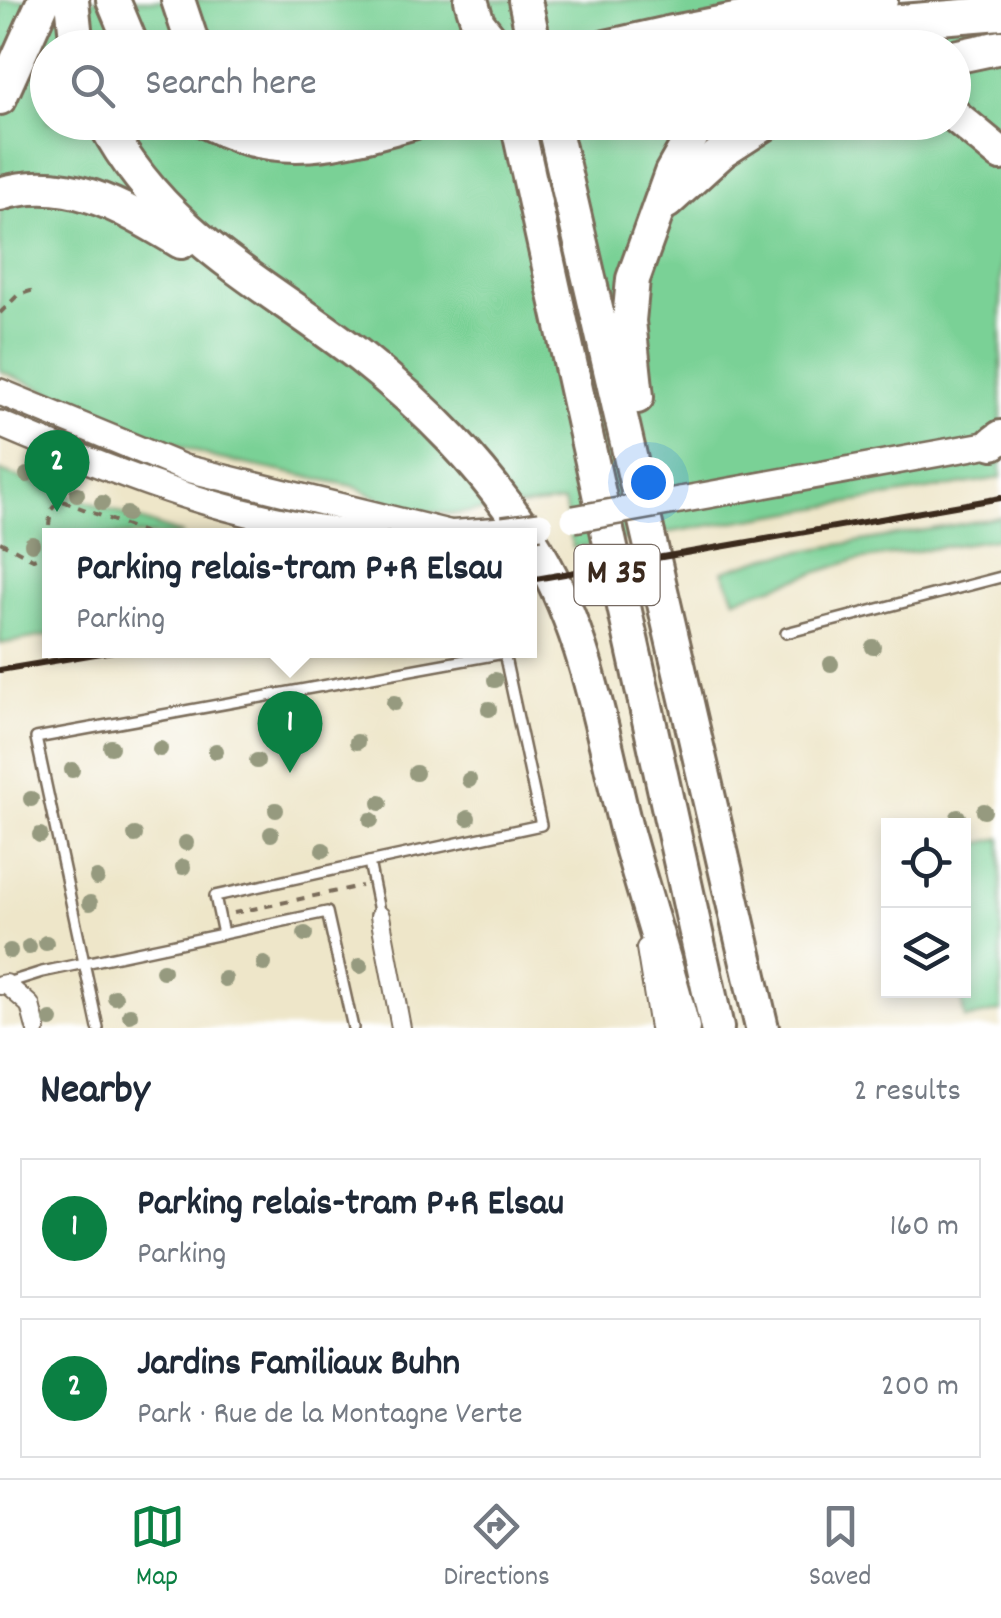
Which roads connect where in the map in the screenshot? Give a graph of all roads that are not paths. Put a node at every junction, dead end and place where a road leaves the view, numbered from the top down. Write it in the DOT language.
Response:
graph roads {
  1 [pos="44,0"];
  2 [pos="72,0"];
  3 [pos="113,0"];
  4 [pos="178,0"];
  5 [pos="471,0"];
  6 [pos="492,0"];
  7 [pos="524,0"];
  8 [pos="724,0"];
  9 [pos="881,0"];
  10 [pos="1001,13"];
  11 [pos="757,29"];
  12 [pos="31,30"];
  13 [pos="75,30"];
  14 [pos="125,30"];
  15 [pos="188,30"];
  16 [pos="484,30"];
  17 [pos="497,30"];
  18 [pos="532,30"];
  19 [pos="722,30"];
  20 [pos="727,30"];
  21 [pos="30,31"];
  22 [pos="1001,48"];
  23 [pos="971,54"];
  24 [pos="0,98"];
  25 [pos="971,129"];
  26 [pos="115,140"];
  27 [pos="254,140"];
  28 [pos="351,140"];
  29 [pos="521,140"];
  30 [pos="557,140"];
  31 [pos="690,140"];
  32 [pos="739,140"];
  33 [pos="1001,154"];
  34 [pos="0,194"];
  35 [pos="661,209"];
  36 [pos="292,309"];
  37 [pos="0,392"];
  38 [pos="0,424"];
  39 [pos="998,441"];
  40 [pos="318,528"];
  41 [pos="428,528"];
  42 [pos="522,528"];
  43 [pos="537,529"];
  44 [pos="537,552"];
  45 [pos="1001,578"];
  46 [pos="786,634"];
  47 [pos="476,658"];
  48 [pos="505,658"];
  49 [pos="718,826"];
  50 [pos="626,829"];
  51 [pos="370,862"];
  52 [pos="380,916"];
  53 [pos="223,934"];
  54 [pos="84,963"];
  55 [pos="3,984"];
  56 [pos="36,1028"];
  57 [pos="98,1028"];
  58 [pos="353,1028"];
  59 [pos="401,1028"];
  60 [pos="659,1028"];
  61 [pos="683,1028"];
  62 [pos="717,1028"];
  63 [pos="762,1028"];
  1 -- 12 [label="highway"];
  2 -- 13 [label="highway"];
  3 -- 14 [label="highway"];
  4 -- 15 [label="highway"];
  5 -- 16 [label="highway"];
  6 -- 17 [label="highway"];
  7 -- 18 [label="highway"];
  8 -- 19 [label="highway"];
  9 -- 11 [label="highway"];
  10 -- 11 [label="highway"];
  11 -- 20 [label="highway, bridge"];
  21 -- 24 [label="highway"];
  22 -- 23 [label="highway"];
  25 -- 33 [label="highway"];
  26 -- 36 [label="highway"];
  27 -- 28 [label="highway"];
  29 -- 62 [label="highway, M 35"];
  30 -- 49 [label="highway, M 35"];
  31 -- 35 [label="highway"];
  32 -- 35 [label="highway"];
  34 -- 36 [label="highway"];
  35 -- 49 [label="highway"];
  36 -- 42 [label="highway"];
  37 -- 41 [label="main road"];
  38 -- 40 [label="main road"];
  39 -- 43 [label="main road, bridge"];
  44 -- 50 [label="highway"];
  45 -- 46 [label="lane"];
  47 -- 54 [label="lane"];
  48 -- 51 [label="lane"];
  49 -- 63 [label="highway, M 35"];
  50 -- 60 [label="street"];
  50 -- 61 [label="highway"];
  51 -- 52 [label="lane"];
  51 -- 53 [label="lane"];
  52 -- 59 [label="street"];
  53 -- 54 [label="lane"];
  53 -- 58 [label="lane"];
  54 -- 55 [label="lane"];
  54 -- 57 [label="lane"];
  55 -- 56 [label="street"];
}
